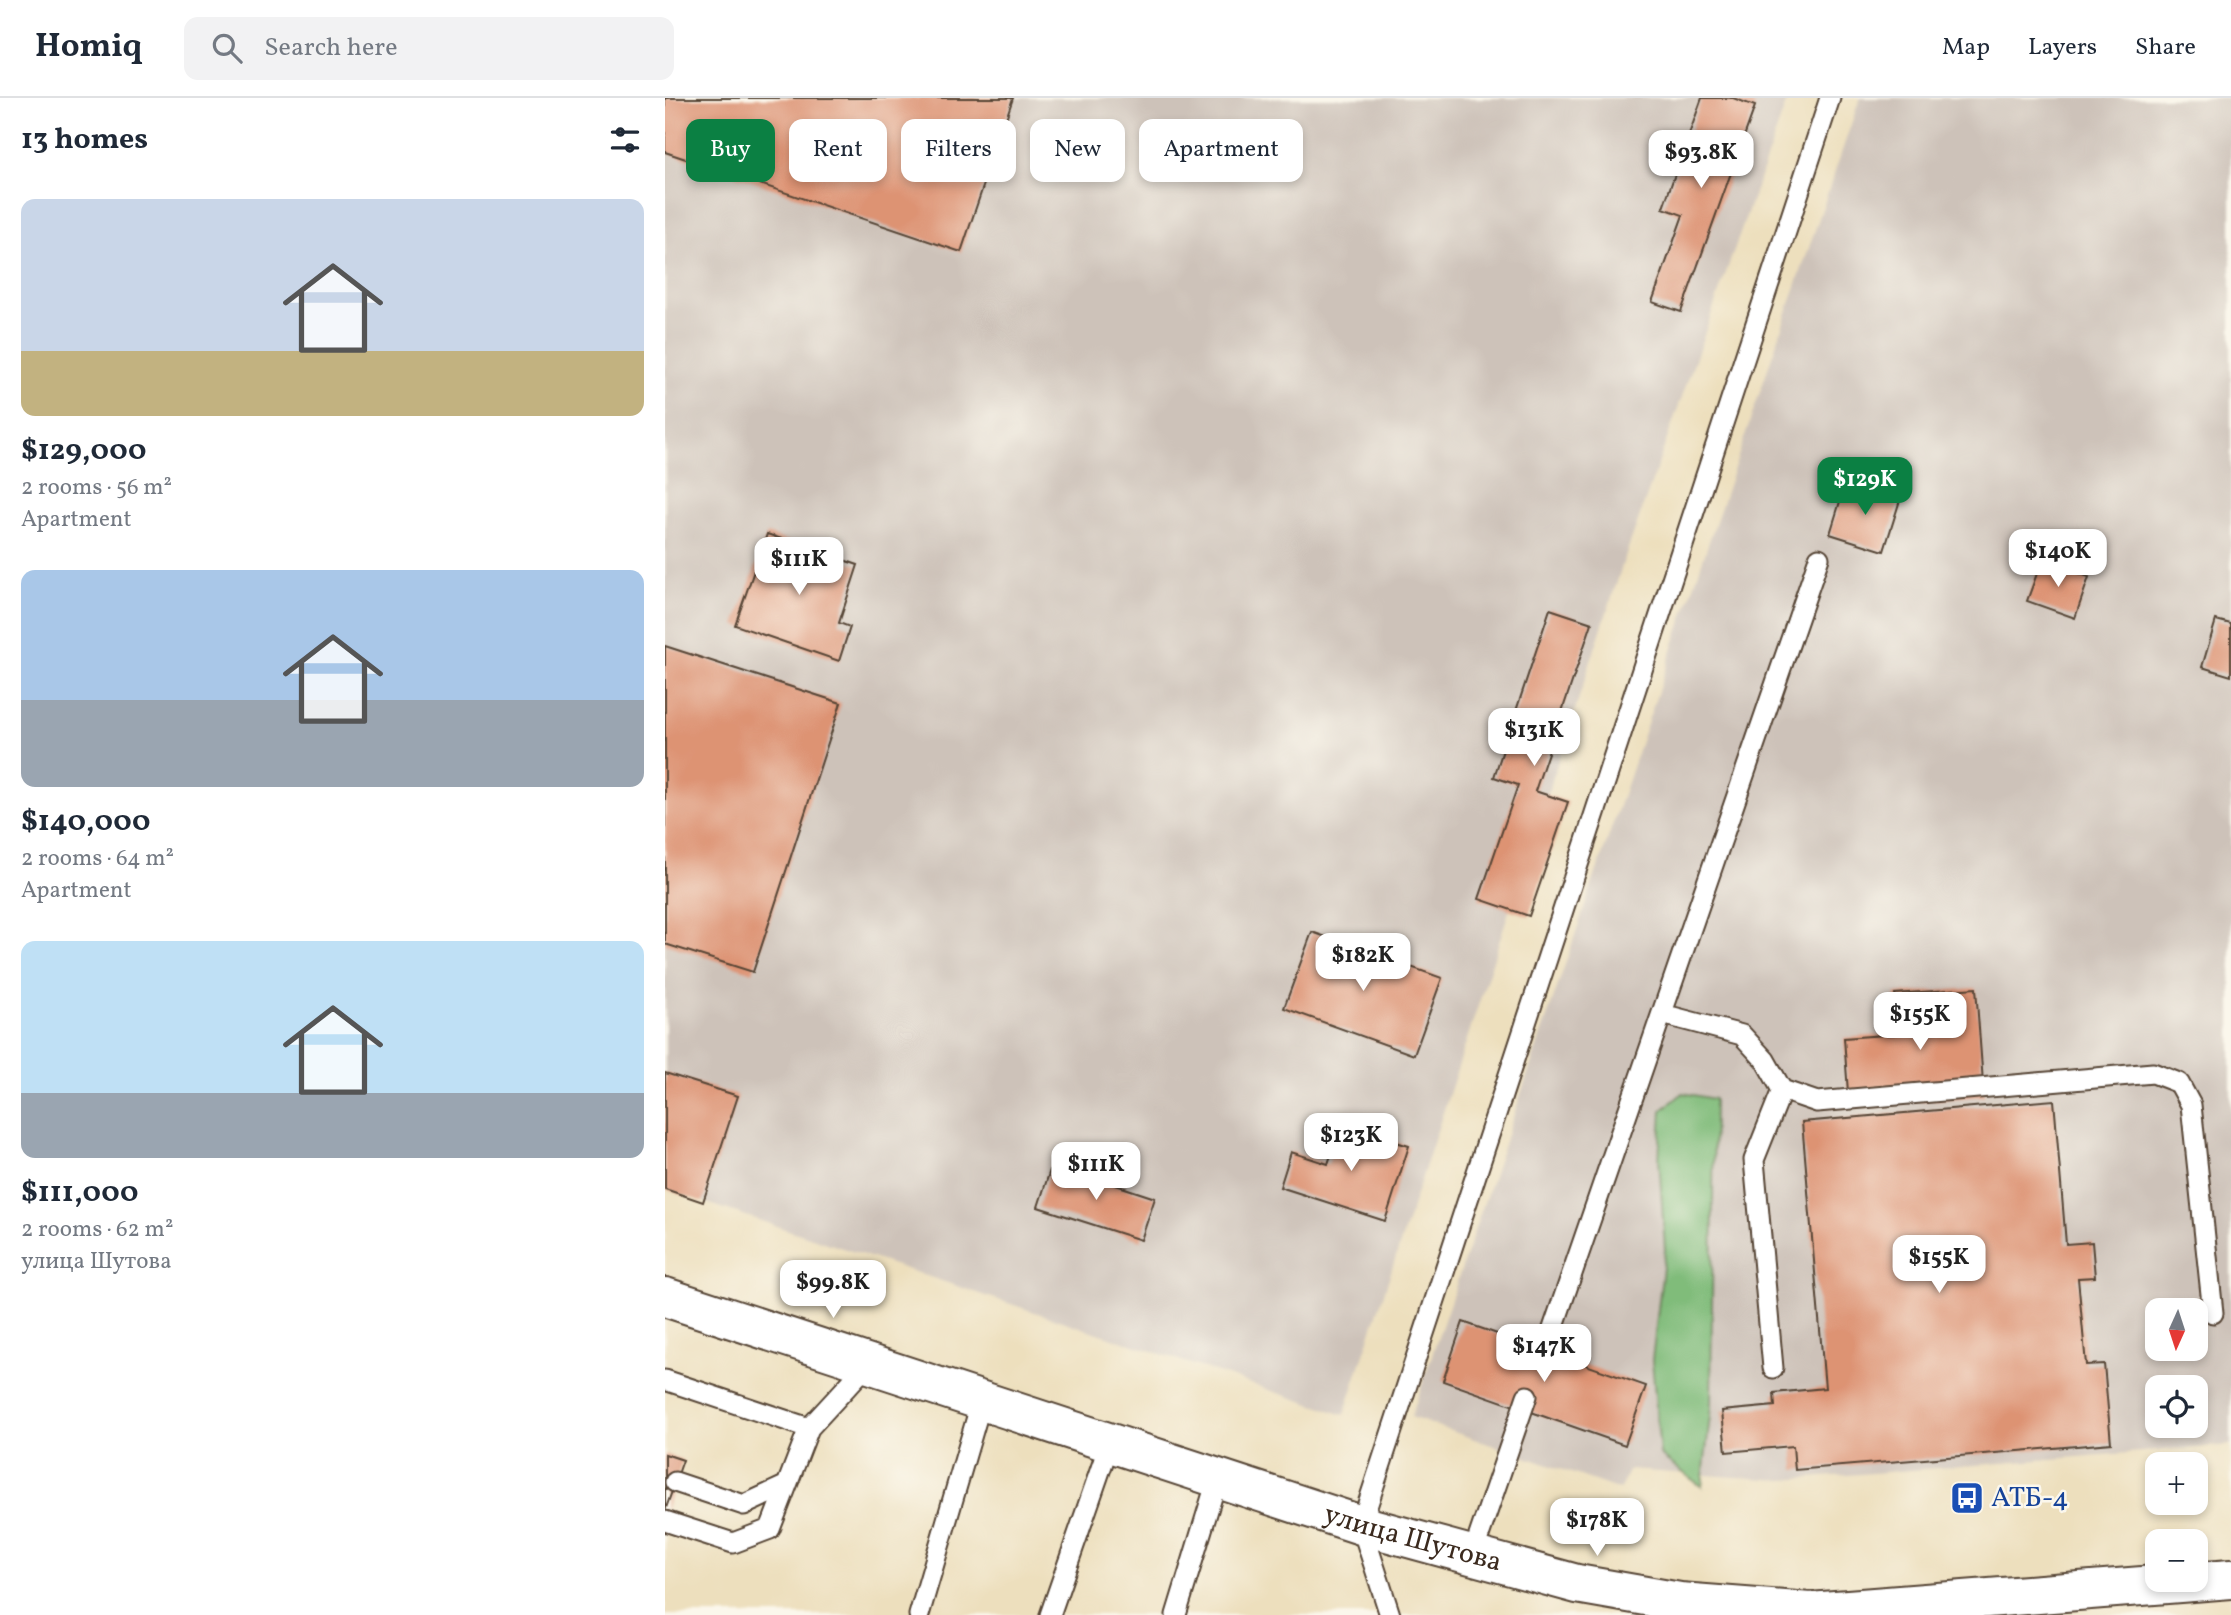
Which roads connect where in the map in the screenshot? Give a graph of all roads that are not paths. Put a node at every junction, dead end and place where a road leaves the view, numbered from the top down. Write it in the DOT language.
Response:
graph roads {
  1 [pos="1830,98"];
  2 [pos="1819,558"];
  3 [pos="1662,1014"];
  4 [pos="1783,1090"];
  5 [pos="665,1297"];
  6 [pos="2213,1314"];
  7 [pos="1547,1346"];
  8 [pos="869,1363"];
  9 [pos="1773,1368"];
  10 [pos="665,1380"];
  11 [pos="1527,1396"];
  12 [pos="982,1400"];
  13 [pos="809,1427"];
  14 [pos="1110,1442"];
  15 [pos="1218,1477"];
  16 [pos="675,1482"];
  17 [pos="787,1485"];
  18 [pos="665,1521"];
  19 [pos="1361,1525"];
  20 [pos="1472,1556"];
  21 [pos="2231,1578"];
  22 [pos="919,1615"];
  23 [pos="1050,1615"];
  24 [pos="1176,1615"];
  25 [pos="1390,1615"];
  1 -- 19 [label="lane"];
  2 -- 3 [label="lane"];
  3 -- 4 [label="lane"];
  3 -- 7 [label="lane"];
  4 -- 6 [label="lane"];
  4 -- 9 [label="lane"];
  5 -- 8 [label="street, улица Шутова"];
  8 -- 12 [label="street, улица Шутова"];
  8 -- 13 [label="lane"];
  10 -- 13 [label="lane"];
  11 -- 20 [label="lane"];
  12 -- 14 [label="street, улица Шутова"];
  12 -- 22 [label="lane"];
  13 -- 17 [label="lane"];
  14 -- 15 [label="street, улица Шутова"];
  14 -- 23 [label="lane"];
  15 -- 19 [label="street, улица Шутова"];
  15 -- 24 [label="lane"];
  16 -- 17 [label="lane"];
  17 -- 18 [label="lane"];
  19 -- 20 [label="street, улица Шутова"];
  19 -- 25 [label="lane"];
  20 -- 21 [label="street, улица Шутова"];
}
